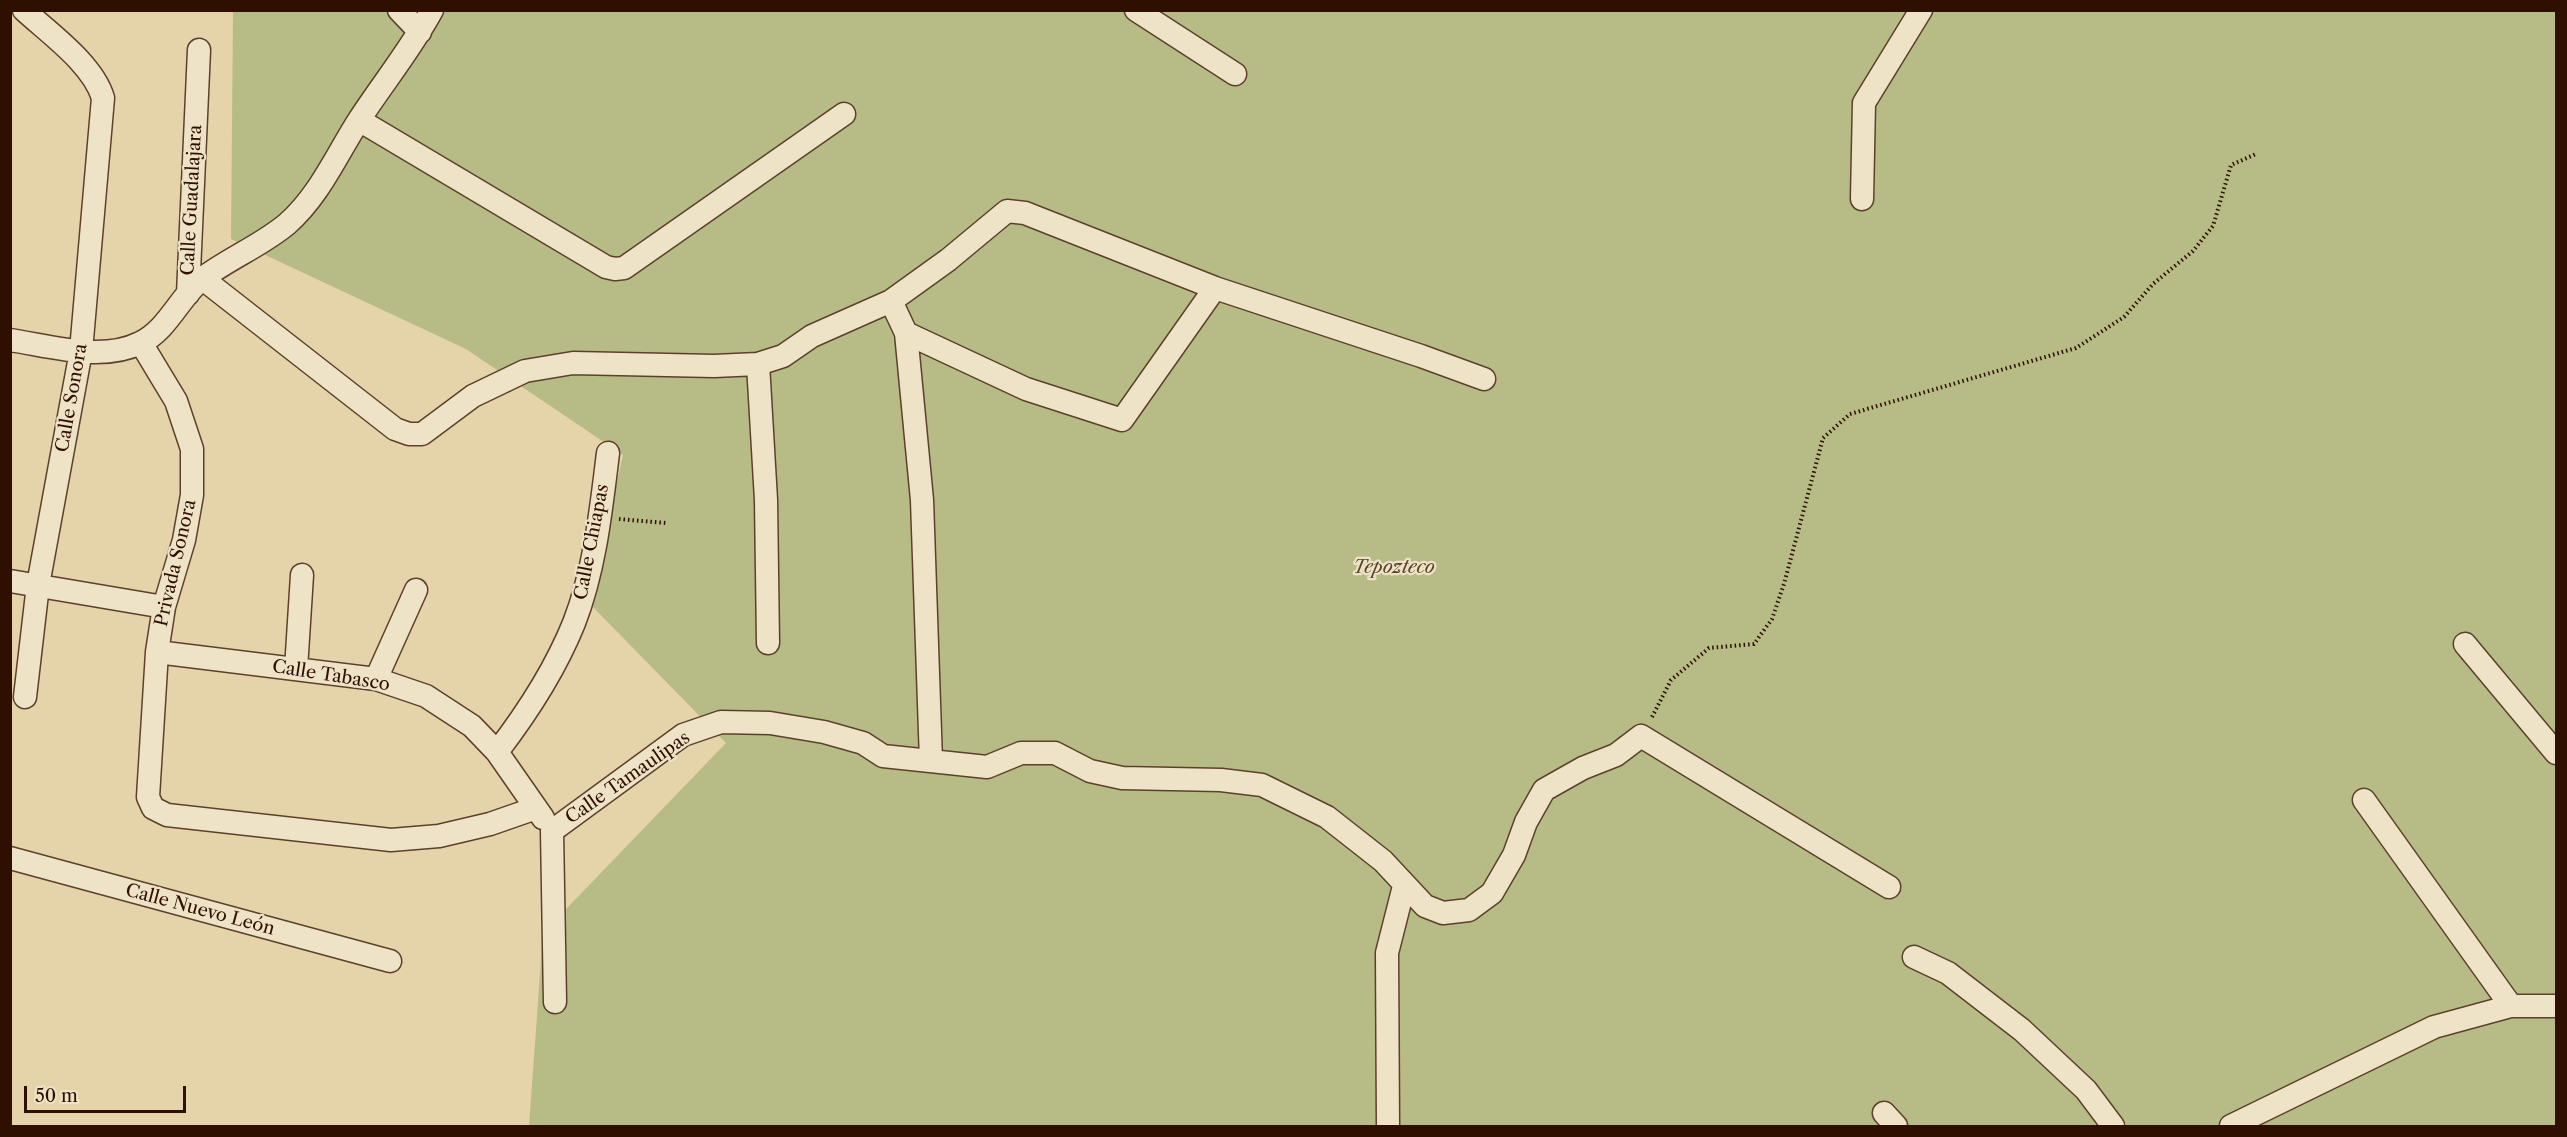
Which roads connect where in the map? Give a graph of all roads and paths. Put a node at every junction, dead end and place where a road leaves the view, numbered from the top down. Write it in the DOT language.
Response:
graph roads {
  1 [pos="24,10"];
  2 [pos="399,10"];
  3 [pos="432,10"];
  4 [pos="1136,10"];
  5 [pos="1921,10"];
  6 [pos="420,32"];
  7 [pos="200,50"];
  8 [pos="1235,74"];
  9 [pos="844,114"];
  10 [pos="359,120"];
  11 [pos="2256,154"];
  12 [pos="1862,199"];
  13 [pos="195,287"];
  14 [pos="1215,288"];
  15 [pos="891,301"];
  16 [pos="906,333"];
  17 [pos="10,340"];
  18 [pos="141,343"];
  19 [pos="81,351"];
  20 [pos="758,364"];
  21 [pos="1484,379"];
  22 [pos="608,453"];
  23 [pos="600,518"];
  24 [pos="666,523"];
  25 [pos="303,575"];
  26 [pos="10,580"];
  27 [pos="38,585"];
  28 [pos="416,590"];
  29 [pos="164,607"];
  30 [pos="768,643"];
  31 [pos="2465,644"];
  32 [pos="157,652"];
  33 [pos="296,669"];
  34 [pos="376,679"];
  35 [pos="25,697"];
  36 [pos="1641,736"];
  37 [pos="496,752"];
  38 [pos="2556,753"];
  39 [pos="931,761"];
  40 [pos="2364,800"];
  41 [pos="536,808"];
  42 [pos="552,831"];
  43 [pos="10,858"];
  44 [pos="1404,886"];
  45 [pos="1889,887"];
  46 [pos="1914,957"];
  47 [pos="390,961"];
  48 [pos="555,1002"];
  49 [pos="2511,1006"];
  50 [pos="2556,1006"];
  51 [pos="1388,1126"];
  52 [pos="2113,1126"];
  53 [pos="2230,1126"];
  1 -- 19 [label="street, Calle Sonora"];
  2 -- 6 [label="street"];
  3 -- 6 [label="street"];
  4 -- 8 [label="street"];
  5 -- 12 [label="street"];
  6 -- 10 [label="street"];
  7 -- 13 [label="street, Calle Guadalajara"];
  9 -- 10 [label="street"];
  10 -- 13 [label="street"];
  11 -- 36 [label="path"];
  13 -- 18 [label="street, Calle Guadalajara"];
  13 -- 20 [label="street"];
  14 -- 15 [label="street"];
  14 -- 16 [label="street"];
  14 -- 21 [label="street"];
  15 -- 16 [label="street"];
  15 -- 20 [label="street"];
  16 -- 39 [label="street"];
  17 -- 19 [label="street, Calle Guadalajara"];
  18 -- 19 [label="street, Calle Guadalajara"];
  18 -- 29 [label="street, Privada Sonora"];
  19 -- 27 [label="street, Calle Sonora"];
  20 -- 30 [label="street"];
  22 -- 23 [label="street, Calle Chiapas"];
  23 -- 24 [label="path"];
  23 -- 37 [label="street, Calle Chiapas"];
  25 -- 33 [label="street"];
  26 -- 27 [label="street"];
  27 -- 29 [label="street"];
  27 -- 35 [label="street, Calle Sonora"];
  28 -- 34 [label="street"];
  29 -- 32 [label="street, Privada Sonora"];
  31 -- 38 [label="street"];
  32 -- 33 [label="street, Calle Tabasco"];
  32 -- 41 [label="street, Calle Tamaulipas"];
  33 -- 34 [label="street, Calle Tabasco"];
  34 -- 37 [label="street, Calle Tabasco"];
  36 -- 44 [label="street, Calle Tamaulipas"];
  36 -- 45 [label="street"];
  37 -- 41 [label="street, Calle Tabasco"];
  39 -- 42 [label="street, Calle Tamaulipas"];
  39 -- 44 [label="street, Calle Tamaulipas"];
  40 -- 49 [label="street"];
  41 -- 42 [label="street, Calle Tabasco"];
  42 -- 48 [label="street"];
  43 -- 47 [label="street, Calle Nuevo León"];
  44 -- 51 [label="street"];
  46 -- 52 [label="street"];
  49 -- 50 [label="street"];
  49 -- 53 [label="street"];
}
